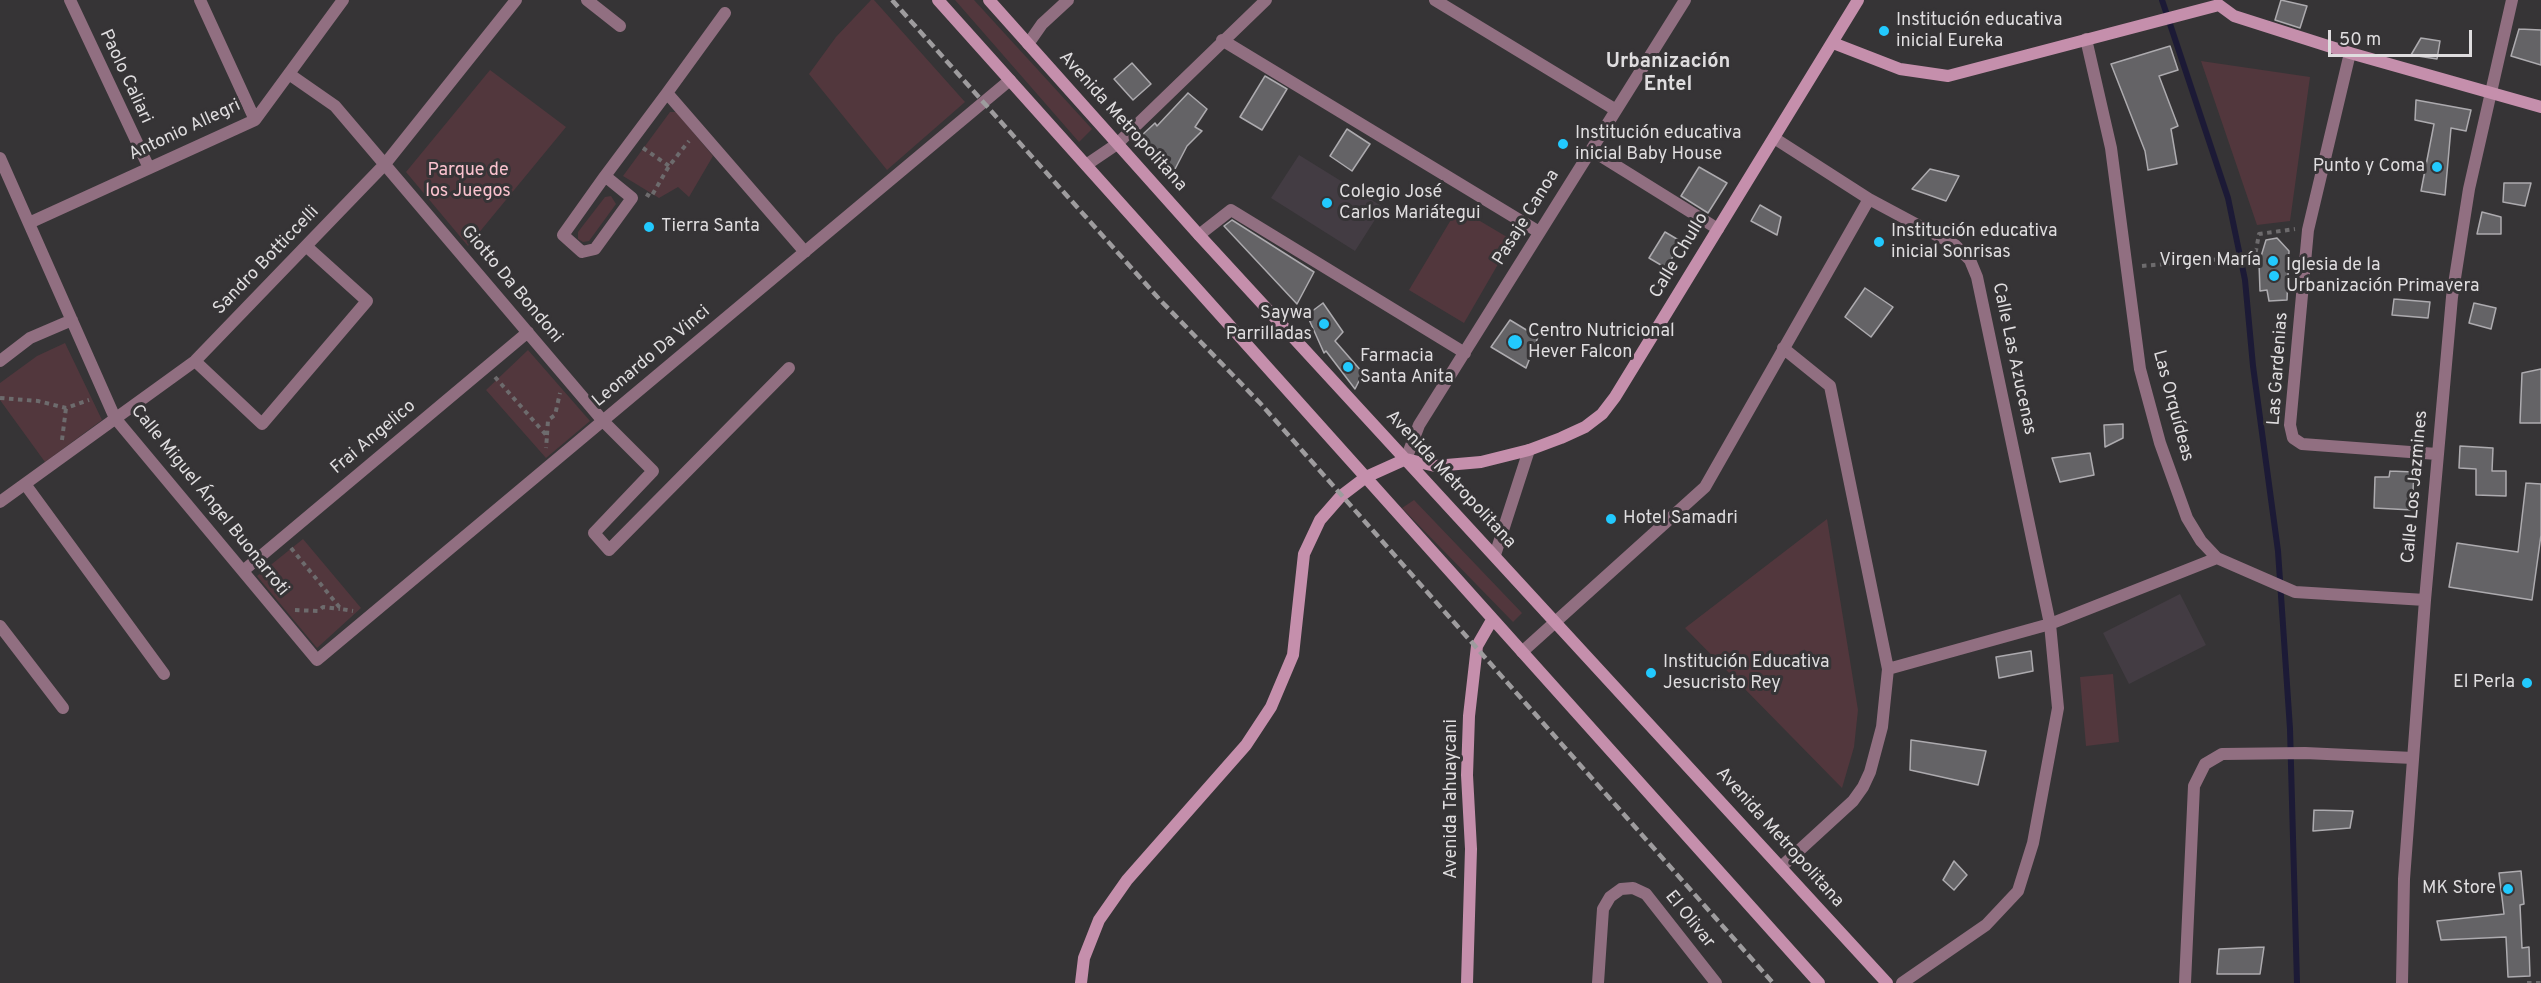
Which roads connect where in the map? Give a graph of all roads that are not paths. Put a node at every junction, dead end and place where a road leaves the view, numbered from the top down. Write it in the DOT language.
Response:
graph roads {
  1 [pos="70,0"];
  2 [pos="200,0"];
  3 [pos="343,0"];
  4 [pos="516,0"];
  5 [pos="587,0"];
  6 [pos="938,0"];
  7 [pos="989,0"];
  8 [pos="1068,0"];
  9 [pos="1266,0"];
  10 [pos="1435,0"];
  11 [pos="1685,0"];
  12 [pos="1858,0"];
  13 [pos="2512,0"];
  14 [pos="2217,3"];
  15 [pos="725,13"];
  16 [pos="620,26"];
  17 [pos="2091,38"];
  18 [pos="1222,40"];
  19 [pos="1833,43"];
  20 [pos="1028,44"];
  21 [pos="2350,53"];
  22 [pos="289,74"];
  23 [pos="1010,80"];
  24 [pos="2490,92"];
  25 [pos="667,93"];
  26 [pos="2541,107"];
  27 [pos="1616,110"];
  28 [pos="255,120"];
  29 [pos="1774,138"];
  30 [pos="1117,144"];
  31 [pos="1591,150"];
  32 [pos="0,158"];
  33 [pos="385,164"];
  34 [pos="1086,165"];
  35 [pos="149,168"];
  36 [pos="605,177"];
  37 [pos="1869,199"];
  38 [pos="29,223"];
  39 [pos="1718,228"];
  40 [pos="1539,232"];
  41 [pos="1199,235"];
  42 [pos="306,246"];
  43 [pos="805,252"];
  44 [pos="72,320"];
  45 [pos="528,332"];
  46 [pos="1783,348"];
  47 [pos="1465,353"];
  48 [pos="0,361"];
  49 [pos="195,361"];
  50 [pos="789,368"];
  51 [pos="116,418"];
  52 [pos="603,421"];
  53 [pos="1529,450"];
  54 [pos="2437,454"];
  55 [pos="1406,459"];
  56 [pos="1366,477"];
  57 [pos="25,484"];
  58 [pos="0,502"];
  59 [pos="1495,555"];
  60 [pos="2217,558"];
  61 [pos="243,571"];
  62 [pos="2424,600"];
  63 [pos="1492,620"];
  64 [pos="1555,621"];
  65 [pos="2050,624"];
  66 [pos="0,626"];
  67 [pos="1522,652"];
  68 [pos="317,660"];
  69 [pos="1888,669"];
  70 [pos="164,674"];
  71 [pos="63,708"];
  72 [pos="2413,758"];
  73 [pos="1781,867"];
  74 [pos="1081,983"];
  75 [pos="1467,983"];
  76 [pos="1598,983"];
  77 [pos="1716,983"];
  78 [pos="1820,983"];
  79 [pos="1887,983"];
  80 [pos="1902,983"];
  81 [pos="2185,983"];
  82 [pos="2402,983"];
  1 -- 35 [label="street, Paolo Caliari"];
  2 -- 28 [label="street"];
  3 -- 22 [label="street, Antonio Allegri"];
  4 -- 33 [label="street, Sandro Botticcelli"];
  5 -- 16 [label="street"];
  6 -- 23 [label="main road"];
  7 -- 20 [label="main road, Avenida Metropolitana"];
  8 -- 20 [label="street"];
  9 -- 18 [label="street"];
  10 -- 27 [label="street"];
  11 -- 27 [label="street, Pasaje Canoa"];
  12 -- 19 [label="main road, Calle Chullo"];
  13 -- 24 [label="street, Calle Los Jazmines"];
  14 -- 17 [label="main road"];
  14 -- 21 [label="main road"];
  15 -- 25 [label="street"];
  17 -- 19 [label="main road"];
  17 -- 60 [label="street, Las Orquídeas"];
  18 -- 30 [label="street"];
  18 -- 40 [label="street"];
  19 -- 29 [label="main road, Calle Chullo"];
  20 -- 30 [label="main road, Avenida Metropolitana"];
  21 -- 24 [label="main road"];
  21 -- 54 [label="street, Las Gardenias"];
  22 -- 28 [label="street, Antonio Allegri"];
  22 -- 33 [label="street, Giotto Da Bondoni"];
  23 -- 34 [label="main road"];
  23 -- 43 [label="street, Leonardo Da Vinci"];
  24 -- 26 [label="main road"];
  24 -- 54 [label="street, Calle Los Jazmines"];
  25 -- 36 [label="street"];
  25 -- 43 [label="street"];
  27 -- 31 [label="street, Pasaje Canoa"];
  28 -- 35 [label="street, Antonio Allegri"];
  29 -- 37 [label="street, Calle Las Azucenas"];
  29 -- 39 [label="main road, Calle Chullo"];
  30 -- 34 [label="street"];
  30 -- 41 [label="main road, Avenida Metropolitana"];
  31 -- 39 [label="street"];
  31 -- 40 [label="street, Pasaje Canoa"];
  32 -- 38 [label="street, Calle Miguel Ángel Buonarroti"];
  33 -- 42 [label="street, Sandro Botticcelli"];
  33 -- 45 [label="street, Giotto Da Bondoni"];
  34 -- 56 [label="main road"];
  35 -- 38 [label="street, Antonio Allegri"];
  36 -- 36 [label="street"];
  37 -- 46 [label="street"];
  37 -- 65 [label="street, Calle Las Azucenas"];
  38 -- 44 [label="street, Calle Miguel Ángel Buonarroti"];
  39 -- 53 [label="main road, Calle Chullo"];
  40 -- 47 [label="street, Pasaje Canoa"];
  41 -- 47 [label="street"];
  41 -- 55 [label="main road, Avenida Metropolitana"];
  42 -- 49 [label="street, Sandro Botticcelli"];
  42 -- 49 [label="street"];
  43 -- 52 [label="street, Leonardo Da Vinci"];
  44 -- 48 [label="street"];
  44 -- 51 [label="street, Calle Miguel Ángel Buonarroti"];
  45 -- 52 [label="street, Giotto Da Bondoni"];
  45 -- 61 [label="street, Frai Angelico"];
  46 -- 64 [label="street"];
  46 -- 69 [label="street"];
  47 -- 55 [label="street, Pasaje Canoa"];
  49 -- 51 [label="street, Sandro Botticcelli"];
  50 -- 52 [label="street, Giotto Da Bondoni"];
  51 -- 57 [label="street, Sandro Botticcelli"];
  51 -- 61 [label="street, Calle Miguel Ángel Buonarroti"];
  52 -- 68 [label="street, Leonardo Da Vinci"];
  53 -- 55 [label="main road, Calle Chullo"];
  53 -- 59 [label="street"];
  54 -- 62 [label="street, Calle Los Jazmines"];
  55 -- 56 [label="main road"];
  55 -- 59 [label="main road, Avenida Metropolitana"];
  56 -- 63 [label="main road"];
  56 -- 74 [label="main road"];
  57 -- 58 [label="street, Sandro Botticcelli"];
  57 -- 70 [label="street"];
  59 -- 64 [label="main road, Avenida Metropolitana"];
  60 -- 62 [label="street, Las Orquídeas"];
  60 -- 65 [label="street"];
  61 -- 68 [label="street, Calle Miguel Ángel Buonarroti"];
  62 -- 72 [label="street, Calle Los Jazmines"];
  63 -- 67 [label="main road"];
  63 -- 75 [label="main road, Avenida Tahuaycani"];
  64 -- 67 [label="street"];
  64 -- 73 [label="main road, Avenida Metropolitana"];
  65 -- 69 [label="street"];
  65 -- 80 [label="street, Calle Las Azucenas"];
  66 -- 71 [label="street"];
  67 -- 78 [label="main road"];
  69 -- 73 [label="street"];
  72 -- 81 [label="street"];
  72 -- 82 [label="street, Calle Los Jazmines"];
  73 -- 79 [label="main road, Avenida Metropolitana"];
  76 -- 77 [label="street, El Olivar"];
}
